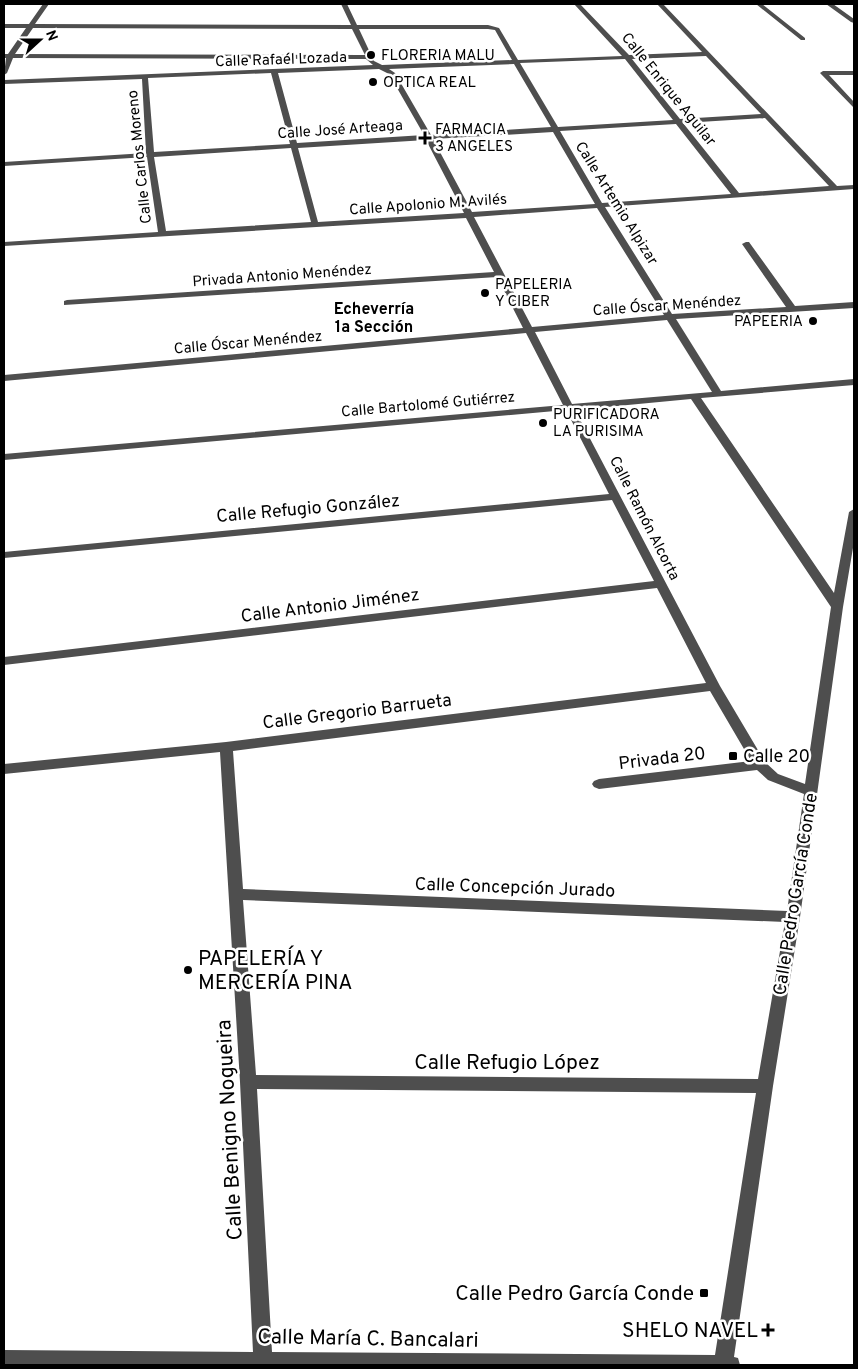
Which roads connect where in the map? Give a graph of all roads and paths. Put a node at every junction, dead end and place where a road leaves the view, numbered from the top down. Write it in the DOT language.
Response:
graph roads {
  1 [pos="46,4"];
  2 [pos="344,4"];
  3 [pos="577,4"];
  4 [pos="660,4"];
  5 [pos="759,4"];
  6 [pos="829,4"];
  7 [pos="853,21"];
  8 [pos="4,26"];
  9 [pos="31,26"];
  10 [pos="354,27"];
  11 [pos="803,39"];
  12 [pos="710,54"];
  13 [pos="7,56"];
  14 [pos="368,57"];
  15 [pos="627,57"];
  16 [pos="514,62"];
  17 [pos="382,67"];
  18 [pos="274,72"];
  19 [pos="4,73"];
  20 [pos="854,74"];
  21 [pos="145,77"];
  22 [pos="4,82"];
  23 [pos="854,106"];
  24 [pos="767,116"];
  25 [pos="678,122"];
  26 [pos="554,130"];
  27 [pos="429,138"];
  28 [pos="295,146"];
  29 [pos="150,155"];
  30 [pos="4,164"];
  31 [pos="854,187"];
  32 [pos="835,188"];
  33 [pos="736,195"];
  34 [pos="600,206"];
  35 [pos="470,215"];
  36 [pos="315,224"];
  37 [pos="162,234"];
  38 [pos="4,244"];
  39 [pos="746,244"];
  40 [pos="498,274"];
  41 [pos="67,303"];
  42 [pos="854,305"];
  43 [pos="794,310"];
  44 [pos="670,317"];
  45 [pos="528,329"];
  46 [pos="4,378"];
  47 [pos="854,382"];
  48 [pos="718,394"];
  49 [pos="694,396"];
  50 [pos="569,407"];
  51 [pos="4,457"];
  52 [pos="616,496"];
  53 [pos="854,512"];
  54 [pos="4,555"];
  55 [pos="661,584"];
  56 [pos="837,606"];
  57 [pos="4,662"];
  58 [pos="714,686"];
  59 [pos="226,746"];
  60 [pos="760,764"];
  61 [pos="4,769"];
  62 [pos="599,784"];
  63 [pos="811,792"];
  64 [pos="235,894"];
  65 [pos="793,917"];
  66 [pos="248,1082"];
  67 [pos="765,1086"];
  68 [pos="4,1359"];
  69 [pos="263,1361"];
  70 [pos="723,1365"];
  71 [pos="731,1365"];
  1 -- 9 [label="street"];
  2 -- 10 [label="street, Calle Ramón Alcorta"];
  3 -- 15 [label="street, Calle Enrique Aguilar"];
  4 -- 12 [label="street"];
  5 -- 11 [label="street"];
  6 -- 7 [label="street"];
  8 -- 9 [label="street"];
  9 -- 10 [label="street"];
  9 -- 13 [label="street"];
  10 -- 14 [label="street, Calle Ramón Alcorta"];
  10 -- 16 [label="street, Calle Artemio Alpizar"];
  12 -- 15 [label="street, Calle Rafaél Lozada"];
  12 -- 24 [label="street"];
  13 -- 14 [label="street"];
  13 -- 19 [label="street"];
  14 -- 17 [label="street, Calle Ramón Alcorta"];
  15 -- 16 [label="street, Calle Rafaél Lozada"];
  15 -- 25 [label="street, Calle Enrique Aguilar"];
  16 -- 17 [label="street, Calle Rafaél Lozada"];
  16 -- 26 [label="street, Calle Artemio Alpizar"];
  17 -- 18 [label="street, Calle Rafaél Lozada"];
  17 -- 27 [label="street, Calle Ramón Alcorta"];
  18 -- 21 [label="street, Calle Rafaél Lozada"];
  18 -- 28 [label="street"];
  20 -- 23 [label="street"];
  21 -- 22 [label="street, Calle Rafaél Lozada"];
  21 -- 29 [label="street, Calle Carlos Moreno"];
  24 -- 25 [label="street, Calle José Arteaga"];
  24 -- 32 [label="street"];
  25 -- 26 [label="street, Calle José Arteaga"];
  25 -- 33 [label="street, Calle Enrique Aguilar"];
  26 -- 27 [label="street, Calle José Arteaga"];
  26 -- 34 [label="street, Calle Artemio Alpizar"];
  27 -- 28 [label="street, Calle José Arteaga"];
  27 -- 35 [label="street, Calle Ramón Alcorta"];
  28 -- 29 [label="street, Calle José Arteaga"];
  28 -- 36 [label="street"];
  29 -- 30 [label="street, Calle José Arteaga"];
  29 -- 37 [label="street, Calle Carlos Moreno"];
  31 -- 32 [label="street, Calle Apolonio M. Avilés"];
  32 -- 33 [label="street, Calle Apolonio M. Avilés"];
  33 -- 34 [label="street, Calle Apolonio M. Avilés"];
  34 -- 35 [label="street, Calle Apolonio M. Avilés"];
  34 -- 44 [label="street, Calle Artemio Alpizar"];
  35 -- 36 [label="street, Calle Apolonio M. Avilés"];
  35 -- 40 [label="street, Calle Ramón Alcorta"];
  36 -- 37 [label="street, Calle Apolonio M. Avilés"];
  37 -- 38 [label="street, Calle Apolonio M. Avilés"];
  39 -- 43 [label="street"];
  40 -- 41 [label="street, Privada Antonio Menéndez"];
  40 -- 45 [label="street, Calle Ramón Alcorta"];
  42 -- 43 [label="street, Calle Óscar Menéndez"];
  43 -- 44 [label="street, Calle Óscar Menéndez"];
  44 -- 45 [label="street, Calle Óscar Menéndez"];
  44 -- 48 [label="street, Calle Artemio Alpizar"];
  45 -- 46 [label="street, Calle Óscar Menéndez"];
  45 -- 50 [label="street, Calle Ramón Alcorta"];
  47 -- 48 [label="street, Calle Bartolomé Gutiérrez"];
  48 -- 49 [label="street, Calle Bartolomé Gutiérrez"];
  49 -- 50 [label="street, Calle Bartolomé Gutiérrez"];
  49 -- 56 [label="street"];
  50 -- 51 [label="street, Calle Bartolomé Gutiérrez"];
  50 -- 52 [label="street, Calle Ramón Alcorta"];
  52 -- 54 [label="street, Calle Refugio González"];
  52 -- 55 [label="street, Calle Ramón Alcorta"];
  53 -- 56 [label="street, Calle Pedro García Conde"];
  55 -- 57 [label="street, Calle Antonio Jiménez"];
  55 -- 58 [label="street, Calle Ramón Alcorta"];
  56 -- 63 [label="street, Calle Pedro García Conde"];
  58 -- 59 [label="street, Calle Gregorio Barrueta"];
  58 -- 60 [label="street, Calle Ramón Alcorta"];
  59 -- 61 [label="street, Calle Gregorio Barrueta"];
  59 -- 64 [label="street, Calle Benigno Nogueira"];
  60 -- 62 [label="street, Privada 20"];
  60 -- 63 [label="street, Calle Ramón Alcorta"];
  63 -- 65 [label="street, Calle Pedro García Conde"];
  64 -- 65 [label="street, Calle Concepción Jurado"];
  64 -- 66 [label="street, Calle Benigno Nogueira"];
  65 -- 67 [label="street, Calle Pedro García Conde"];
  66 -- 67 [label="street, Calle Refugio López"];
  66 -- 69 [label="street, Calle Benigno Nogueira"];
  67 -- 70 [label="street, Calle Pedro García Conde"];
  68 -- 69 [label="street, Calle María C. Bancalari"];
  69 -- 70 [label="street, Calle María C. Bancalari"];
  70 -- 71 [label="street, Calle María C. Bancalari"];
}
